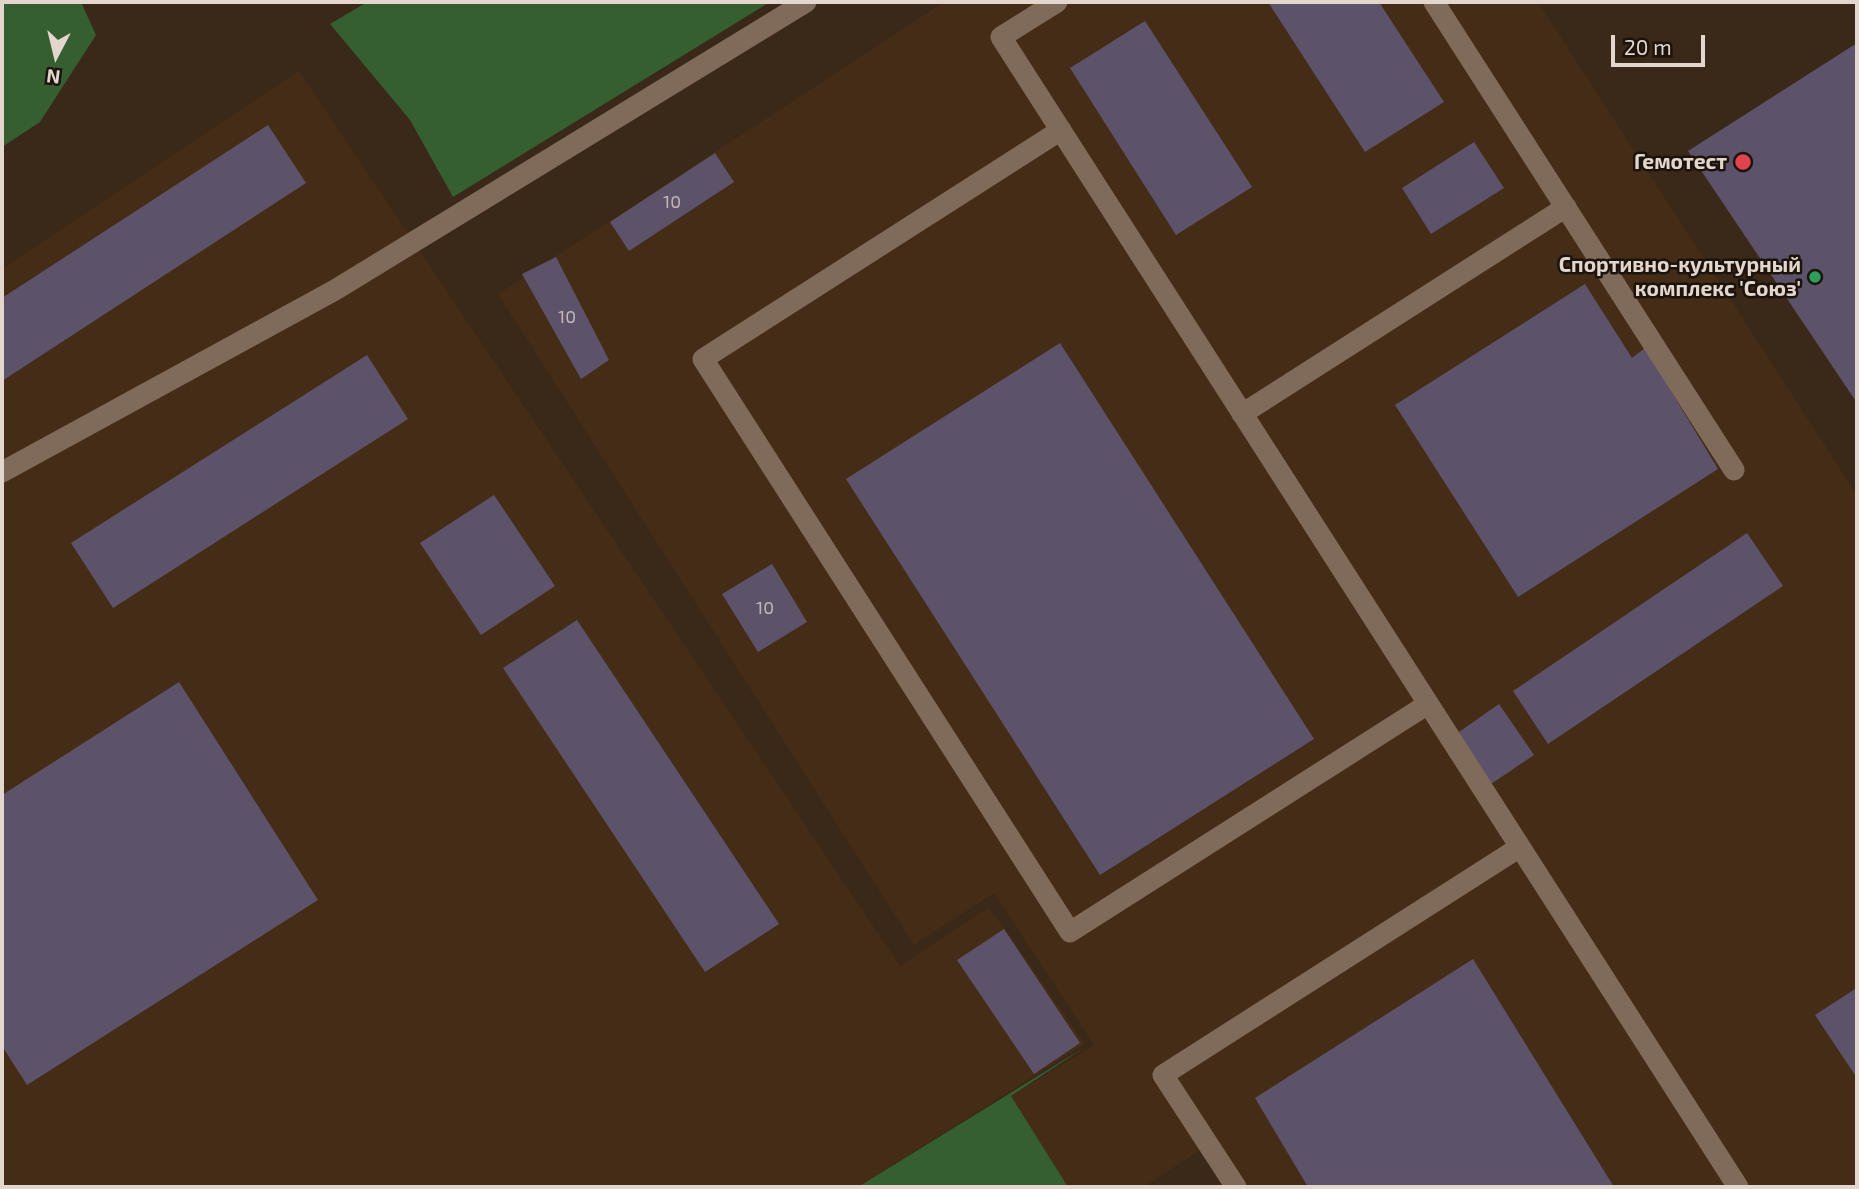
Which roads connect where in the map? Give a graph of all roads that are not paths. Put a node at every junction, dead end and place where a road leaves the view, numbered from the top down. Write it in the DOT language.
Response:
graph roads {
  1 [pos="806,2"];
  2 [pos="1056,2"];
  3 [pos="1434,2"];
  4 [pos="1061,130"];
  5 [pos="1566,207"];
  6 [pos="1242,414"];
  7 [pos="1734,470"];
  8 [pos="2,472"];
  9 [pos="1428,704"];
  10 [pos="1520,847"];
  11 [pos="1236,1187"];
  12 [pos="1738,1187"];
  1 -- 8 [label="lane"];
  2 -- 4 [label="lane"];
  3 -- 5 [label="lane"];
  4 -- 6 [label="lane"];
  4 -- 9 [label="lane"];
  5 -- 6 [label="lane"];
  5 -- 7 [label="lane"];
  6 -- 9 [label="lane"];
  9 -- 10 [label="lane"];
  10 -- 11 [label="lane"];
  10 -- 12 [label="lane"];
}
